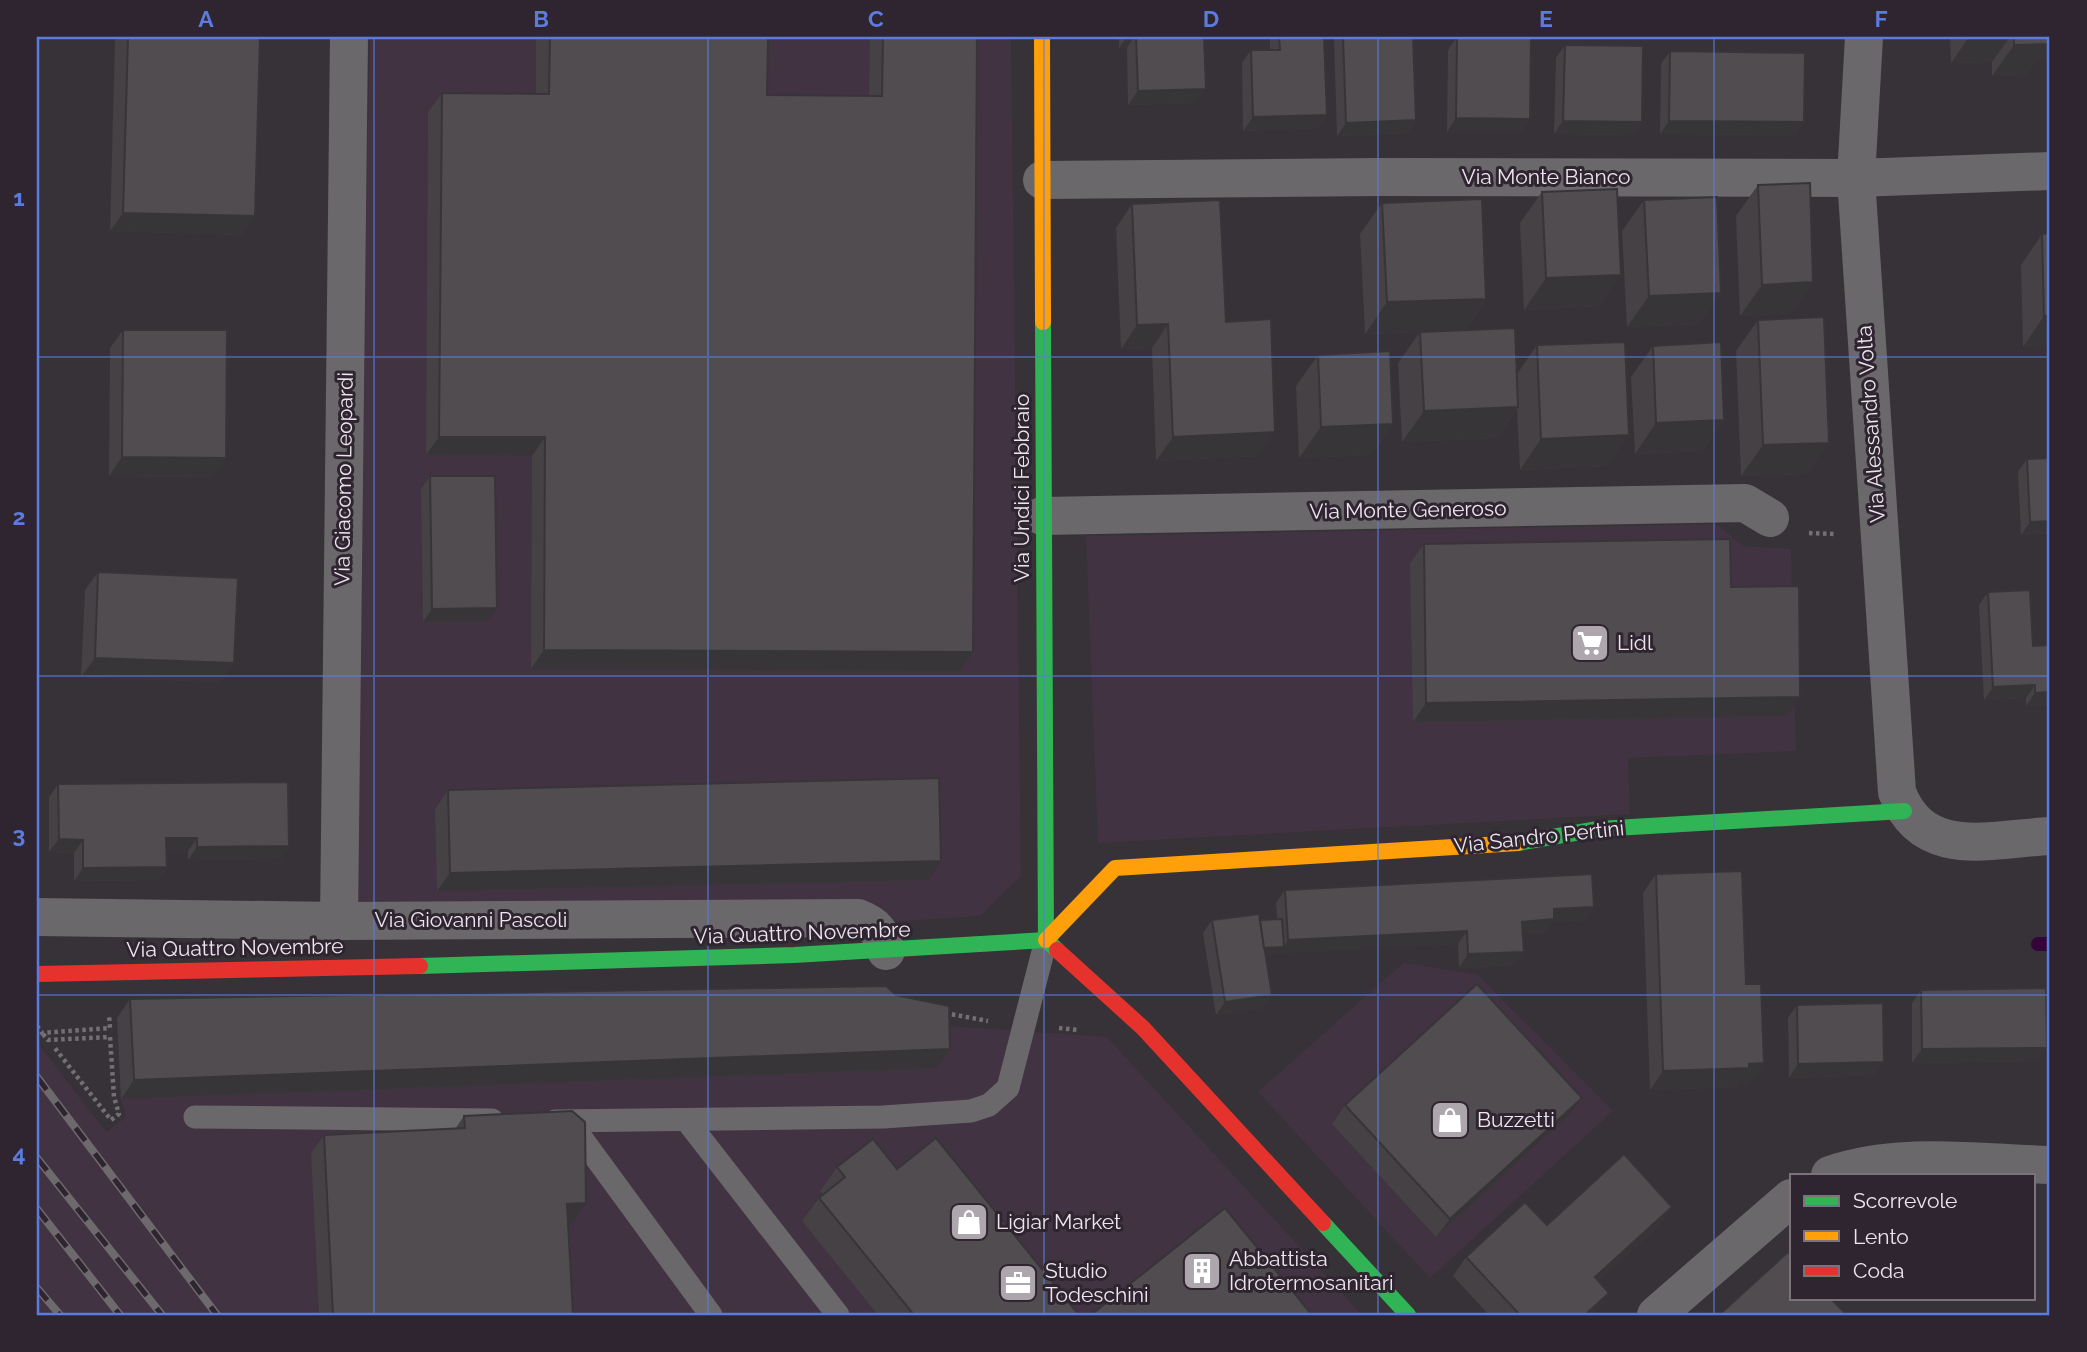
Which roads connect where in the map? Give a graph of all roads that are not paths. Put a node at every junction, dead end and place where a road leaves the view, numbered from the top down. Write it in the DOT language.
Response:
graph roads {
  1 [pos="348,37"];
  2 [pos="1042,37"];
  3 [pos="1864,37"];
  4 [pos="2050,170"];
  5 [pos="1856,178"];
  6 [pos="1042,180"];
  7 [pos="1042,516"];
  8 [pos="1770,518"];
  9 [pos="1904,811"];
  10 [pos="2050,836"];
  11 [pos="37,917"];
  12 [pos="339,921"];
  13 [pos="1046,940"];
  14 [pos="886,951"];
  15 [pos="37,974"];
  16 [pos="195,1117"];
  17 [pos="569,1121"];
  18 [pos="687,1121"];
  19 [pos="2050,1165"];
  20 [pos="1833,1174"];
  21 [pos="1790,1199"];
  22 [pos="711,1315"];
  23 [pos="838,1315"];
  24 [pos="1408,1315"];
  25 [pos="1656,1315"];
  1 -- 12 [label="street, Via Giacomo Leopardi"];
  2 -- 6 [label="street, Via Undici Febbraio"];
  3 -- 5 [label="street, Via Alessandro Volta"];
  4 -- 5 [label="street, Via Monte Bianco"];
  5 -- 6 [label="street, Via Monte Bianco"];
  5 -- 9 [label="street, Via Alessandro Volta"];
  6 -- 7 [label="street, Via Undici Febbraio"];
  7 -- 8 [label="street, Via Monte Generoso"];
  7 -- 13 [label="street, Via Undici Febbraio"];
  9 -- 10 [label="street"];
  9 -- 13 [label="street, Via Sandro Pertini"];
  11 -- 12 [label="street, Via Giovanni Pascoli"];
  12 -- 14 [label="street, Via Giovanni Pascoli"];
  13 -- 14 [label="street, Via Quattro Novembre"];
  13 -- 18 [label="lane"];
  13 -- 24 [label="street"];
  14 -- 15 [label="street, Via Quattro Novembre"];
  16 -- 17 [label="lane"];
  17 -- 18 [label="lane"];
  17 -- 22 [label="lane"];
  18 -- 23 [label="lane"];
  19 -- 20 [label="street"];
  21 -- 25 [label="street"];
}
